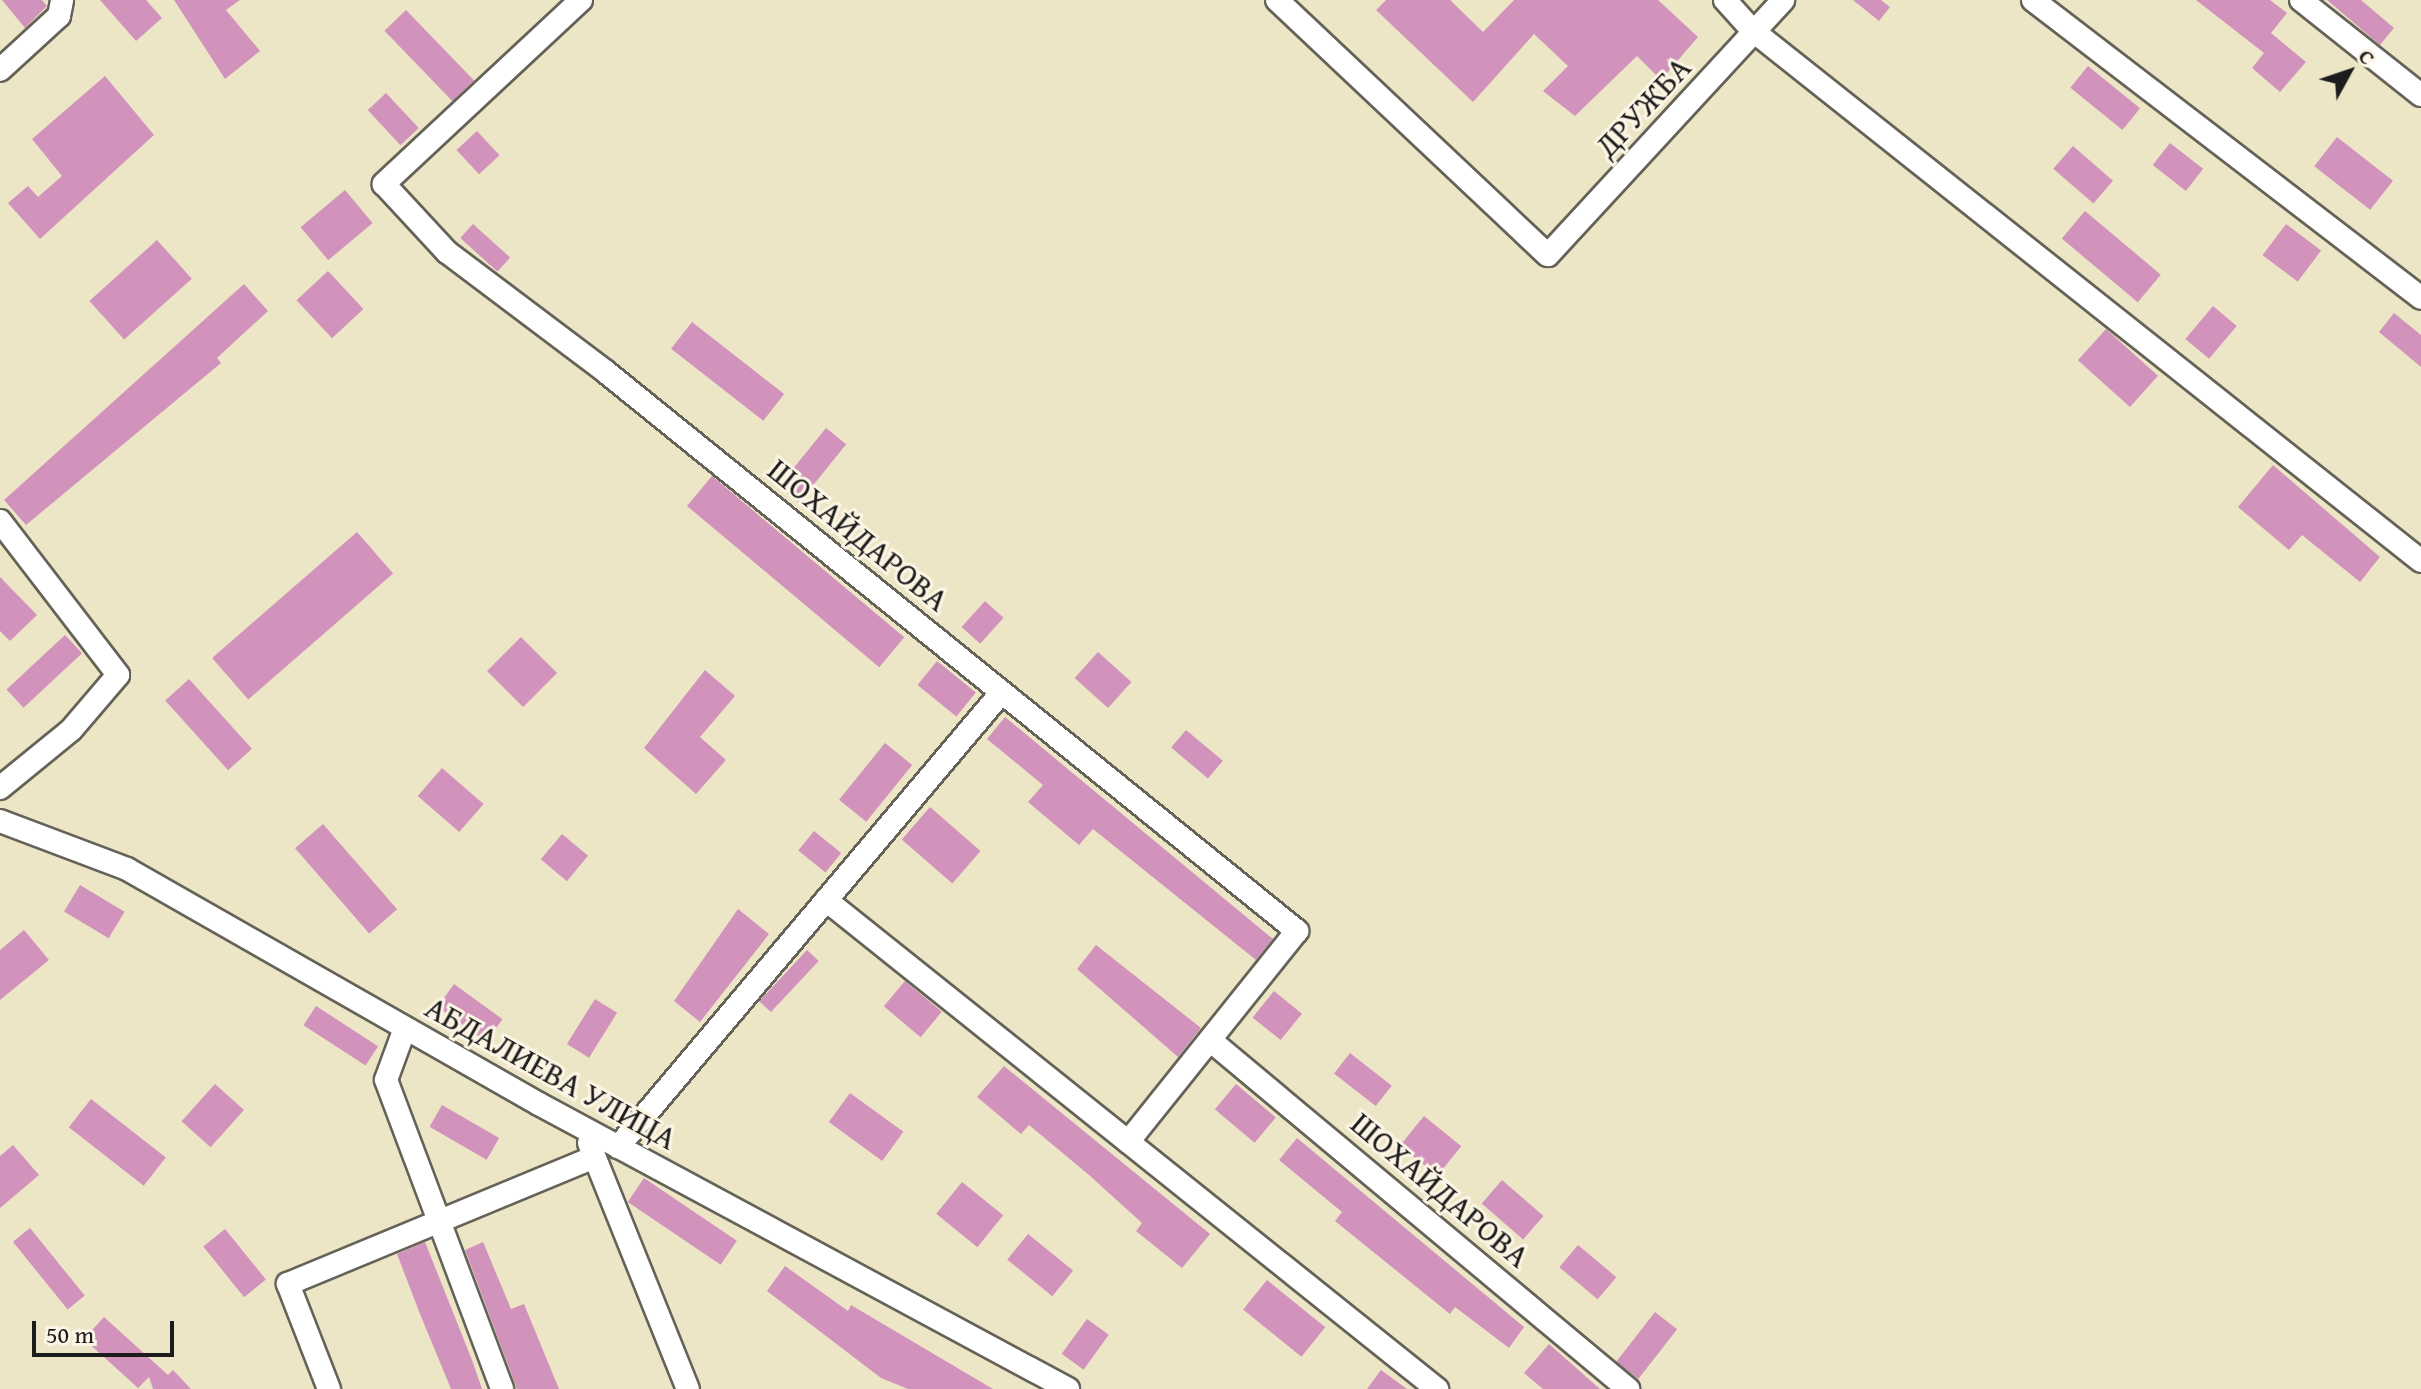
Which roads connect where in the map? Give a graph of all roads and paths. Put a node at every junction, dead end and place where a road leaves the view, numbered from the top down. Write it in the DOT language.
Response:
graph roads {
  1 [pos="62,0"];
  2 [pos="581,0"];
  3 [pos="1277,0"];
  4 [pos="1725,0"];
  5 [pos="1783,0"];
  6 [pos="2033,0"];
  7 [pos="2301,0"];
  8 [pos="1752,30"];
  9 [pos="0,70"];
  10 [pos="2421,95"];
  11 [pos="2421,298"];
  12 [pos="0,521"];
  13 [pos="2421,561"];
  14 [pos="1002,692"];
  15 [pos="0,788"];
  16 [pos="0,821"];
  17 [pos="826,900"];
  18 [pos="405,1028"];
  19 [pos="1210,1040"];
  20 [pos="582,1128"];
  21 [pos="1128,1142"];
  22 [pos="618,1147"];
  23 [pos="594,1157"];
  24 [pos="438,1218"];
  25 [pos="329,1389"];
  26 [pos="502,1389"];
  27 [pos="688,1389"];
  28 [pos="1068,1389"];
  29 [pos="1437,1389"];
  30 [pos="1628,1389"];
  1 -- 9 [label="street"];
  2 -- 14 [label="street, ШОХАЙДАРОВА"];
  3 -- 8 [label="street, ДРУЖБА"];
  4 -- 8 [label="street"];
  5 -- 8 [label="street, ДРУЖБА"];
  6 -- 11 [label="street"];
  7 -- 10 [label="street"];
  8 -- 13 [label="street"];
  12 -- 15 [label="street"];
  14 -- 17 [label="street"];
  14 -- 19 [label="street, ШОХАЙДАРОВА"];
  16 -- 18 [label="street, АБДАЛИЕВА УЛИЦА"];
  17 -- 21 [label="street"];
  17 -- 22 [label="street"];
  18 -- 20 [label="street, АБДАЛИЕВА УЛИЦА"];
  18 -- 24 [label="street"];
  19 -- 21 [label="street"];
  19 -- 30 [label="street, ШОХАЙДАРОВА"];
  20 -- 22 [label="street, АБДАЛИЕВА УЛИЦА"];
  20 -- 23 [label="street"];
  21 -- 29 [label="street"];
  22 -- 28 [label="street, АБДАЛИЕВА УЛИЦА"];
  23 -- 24 [label="street"];
  23 -- 27 [label="street"];
  24 -- 25 [label="street"];
  24 -- 26 [label="street"];
}
